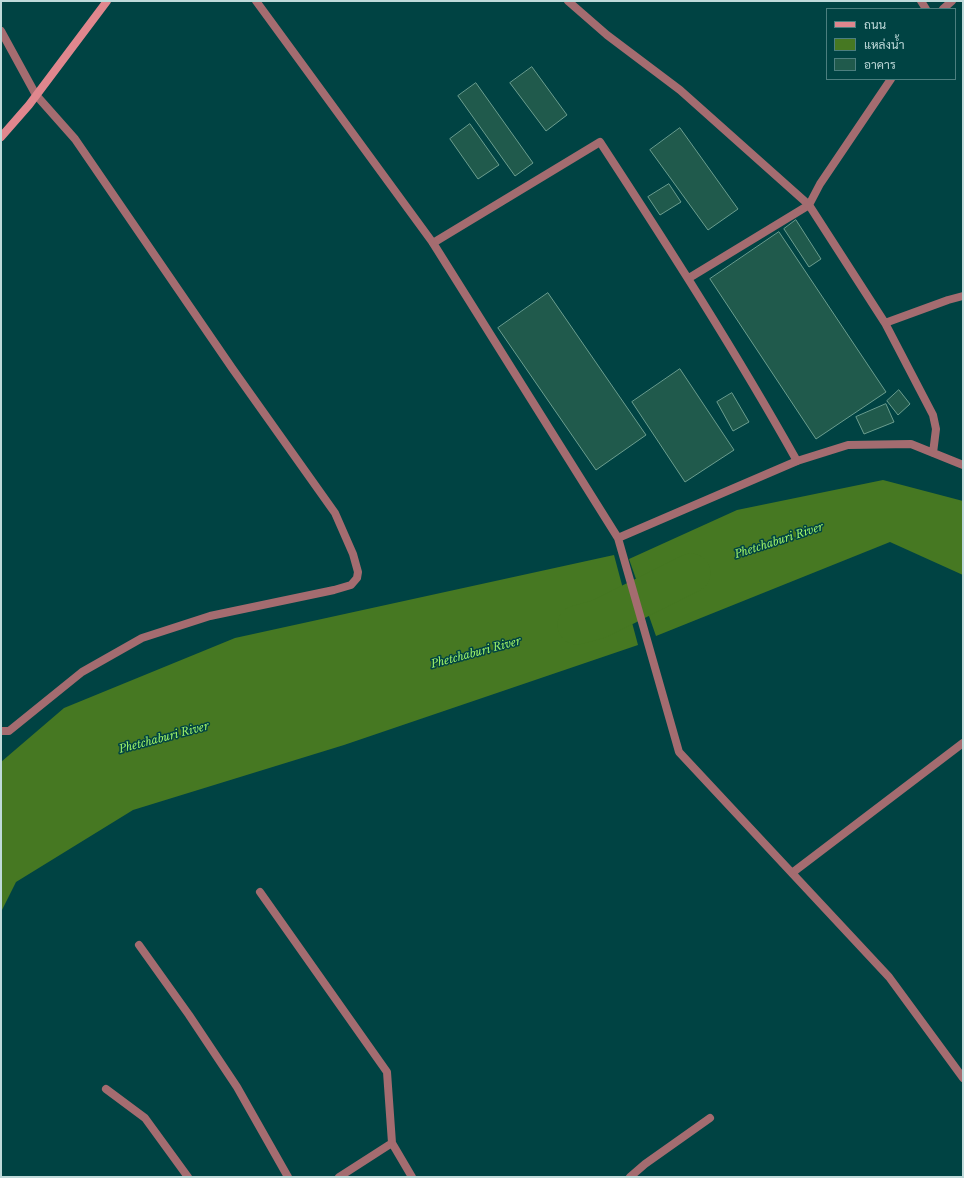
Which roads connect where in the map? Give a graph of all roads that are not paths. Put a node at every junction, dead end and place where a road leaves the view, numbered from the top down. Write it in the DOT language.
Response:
graph roads {
  1 [pos="107,1"];
  2 [pos="256,1"];
  3 [pos="568,1"];
  4 [pos="952,1"];
  5 [pos="944,8"];
  6 [pos="1,30"];
  7 [pos="890,80"];
  8 [pos="36,95"];
  9 [pos="1,137"];
  10 [pos="809,205"];
  11 [pos="433,243"];
  12 [pos="689,278"];
  13 [pos="963,296"];
  14 [pos="885,322"];
  15 [pos="933,453"];
  16 [pos="797,461"];
  17 [pos="963,465"];
  18 [pos="618,538"];
  19 [pos="1,732"];
  20 [pos="963,743"];
  21 [pos="792,873"];
  22 [pos="260,892"];
  23 [pos="139,945"];
  24 [pos="963,1077"];
  25 [pos="106,1089"];
  26 [pos="710,1118"];
  27 [pos="392,1143"];
  28 [pos="188,1177"];
  29 [pos="288,1177"];
  30 [pos="339,1177"];
  31 [pos="412,1177"];
  32 [pos="630,1177"];
  1 -- 8 [label="main road"];
  2 -- 11 [label="street"];
  3 -- 10 [label="street"];
  4 -- 5 [label="street"];
  6 -- 8 [label="street"];
  7 -- 10 [label="street"];
  8 -- 9 [label="main road"];
  8 -- 19 [label="street"];
  10 -- 12 [label="street"];
  10 -- 14 [label="street"];
  11 -- 12 [label="street"];
  11 -- 18 [label="street"];
  12 -- 16 [label="street"];
  13 -- 14 [label="street"];
  14 -- 15 [label="street"];
  15 -- 16 [label="street"];
  15 -- 17 [label="street"];
  16 -- 18 [label="street"];
  18 -- 21 [label="street"];
  20 -- 21 [label="street"];
  21 -- 24 [label="street"];
  22 -- 27 [label="street"];
  23 -- 29 [label="street"];
  25 -- 28 [label="street"];
  26 -- 32 [label="street"];
  27 -- 30 [label="street"];
  27 -- 31 [label="street"];
}
